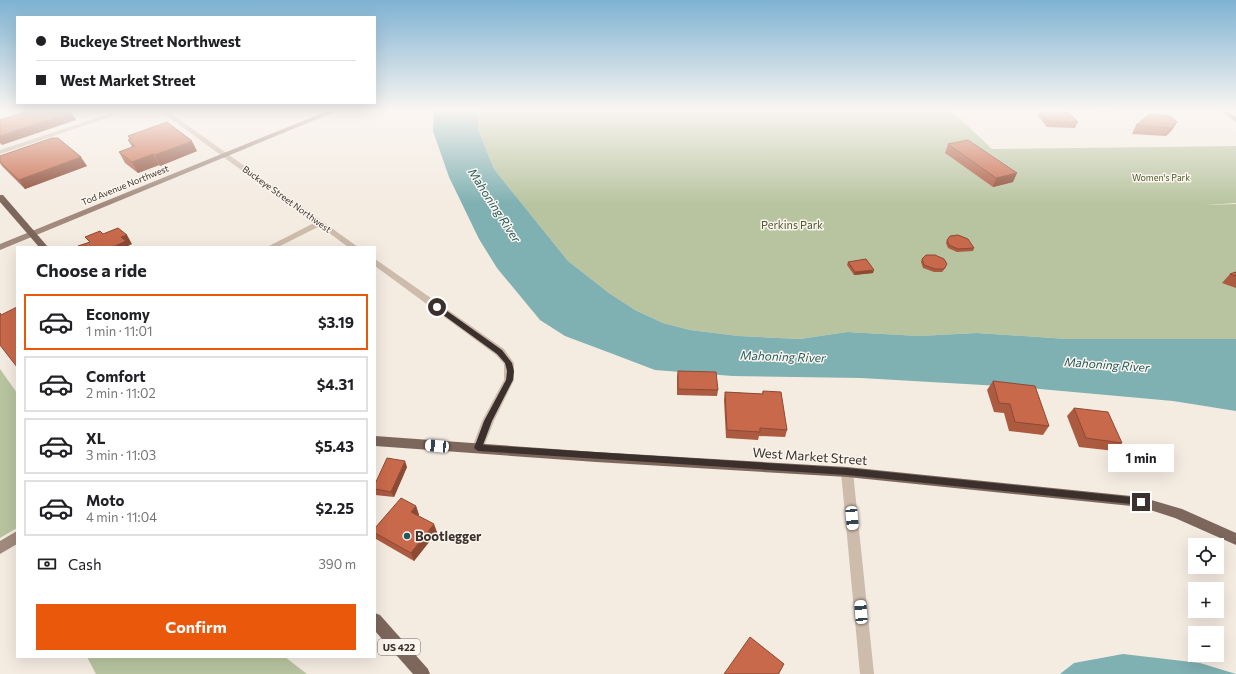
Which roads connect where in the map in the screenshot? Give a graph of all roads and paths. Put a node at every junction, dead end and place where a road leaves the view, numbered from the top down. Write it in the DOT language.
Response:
graph roads {
  1 [pos="32,141"];
  2 [pos="207,141"];
  3 [pos="259,141"];
  4 [pos="0,152"];
  5 [pos="226,155"];
  6 [pos="0,197"];
  7 [pos="320,223"];
  8 [pos="32,234"];
  9 [pos="43,246"];
  10 [pos="273,246"];
  11 [pos="353,246"];
  12 [pos="0,247"];
  13 [pos="376,263"];
  14 [pos="376,441"];
  15 [pos="478,448"];
  16 [pos="847,472"];
  17 [pos="16,538"];
  18 [pos="1236,539"];
  19 [pos="0,548"];
  20 [pos="376,621"];
  21 [pos="423,674"];
  22 [pos="867,674"];
  1 -- 4 [label="street"];
  2 -- 5 [label="street, Buckeye Street Northwest"];
  3 -- 5 [label="main road, Tod Avenue Northwest"];
  5 -- 7 [label="street, Buckeye Street Northwest"];
  5 -- 8 [label="main road, Tod Avenue Northwest"];
  6 -- 8 [label="main road"];
  7 -- 10 [label="street"];
  7 -- 11 [label="street, Buckeye Street Northwest"];
  8 -- 9 [label="main road"];
  8 -- 12 [label="main road, Tod Avenue Northwest"];
  13 -- 15 [label="street"];
  14 -- 15 [label="main road, West Market Street"];
  15 -- 16 [label="main road, West Market Street"];
  16 -- 18 [label="main road, West Market Street"];
  16 -- 22 [label="street"];
  17 -- 19 [label="main road"];
  20 -- 21 [label="main road, US 422"];
}
